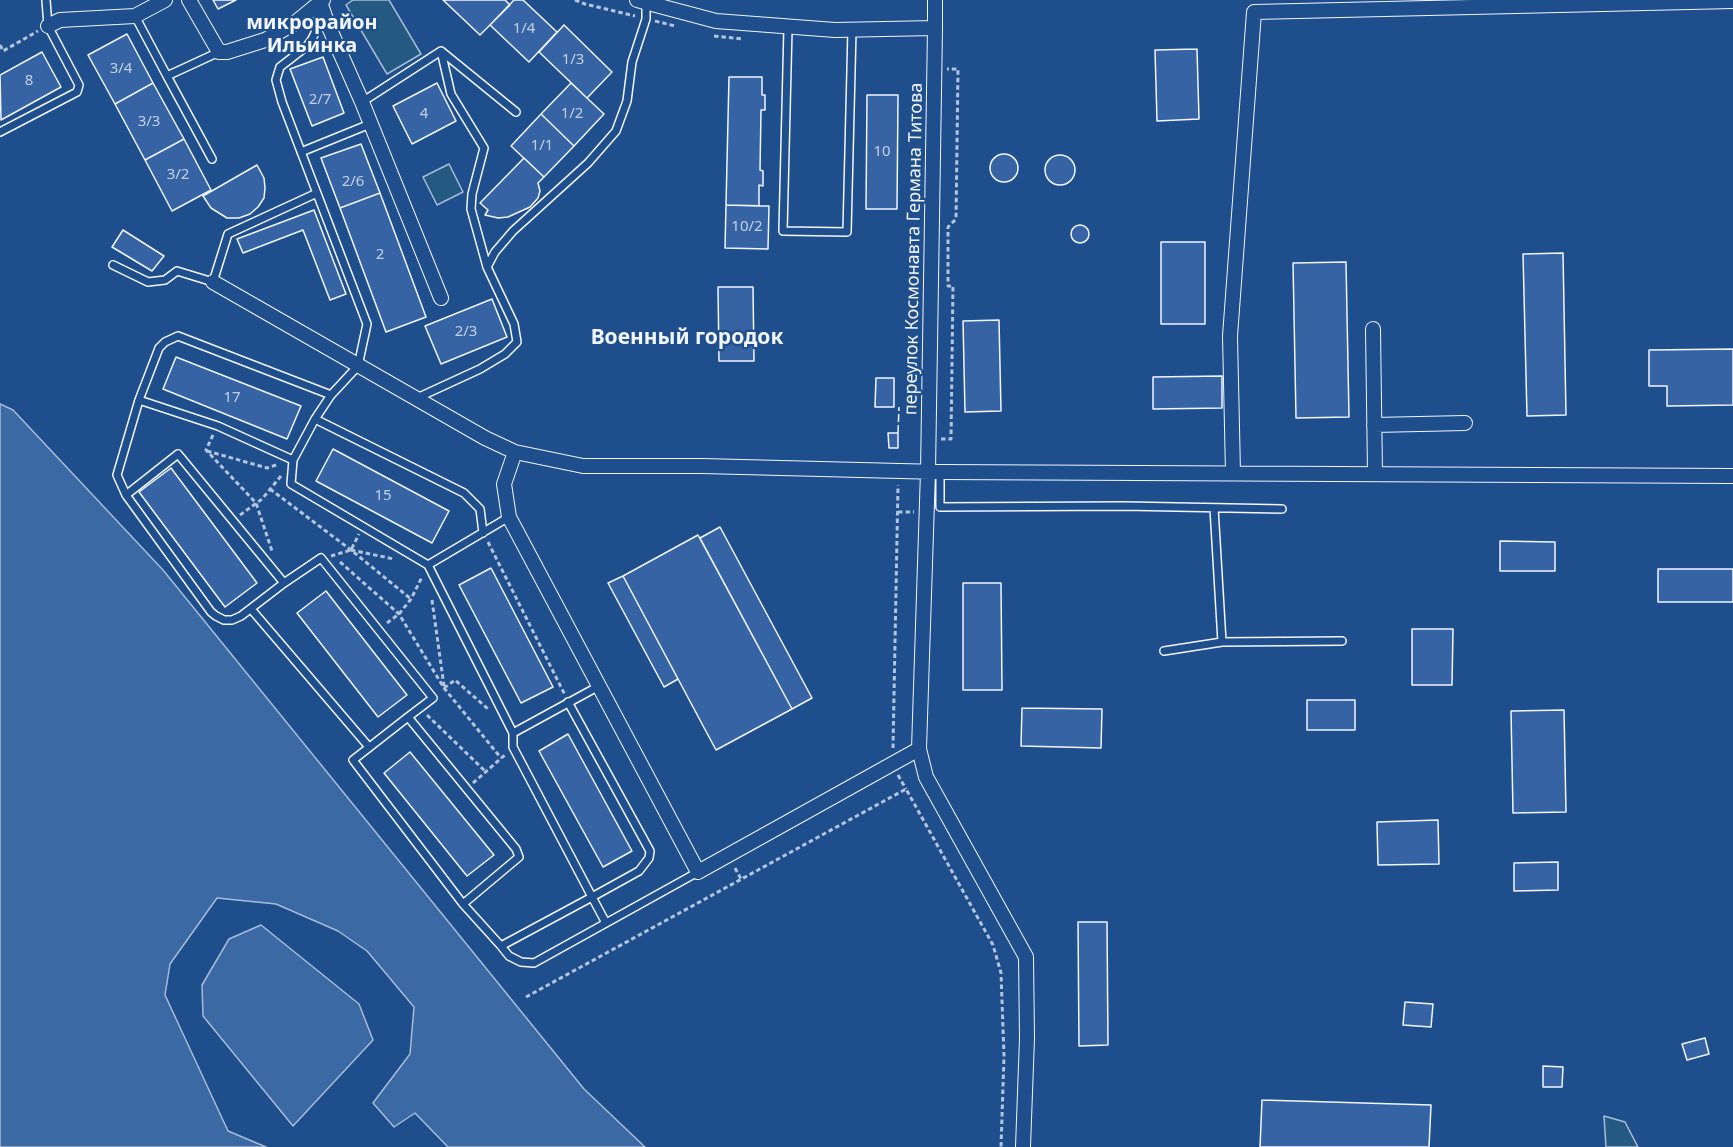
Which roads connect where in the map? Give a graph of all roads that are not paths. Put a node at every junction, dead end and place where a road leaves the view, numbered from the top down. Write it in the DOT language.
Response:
graph roads {
  1 [pos="46,0"];
  2 [pos="165,0"];
  3 [pos="189,0"];
  4 [pos="935,0"];
  5 [pos="322,1"];
  6 [pos="1733,1"];
  7 [pos="642,2"];
  8 [pos="135,16"];
  9 [pos="48,26"];
  10 [pos="788,28"];
  11 [pos="935,28"];
  12 [pos="852,30"];
  13 [pos="441,51"];
  14 [pos="219,52"];
  15 [pos="167,76"];
  16 [pos="362,102"];
  17 [pos="516,112"];
  18 [pos="370,124"];
  19 [pos="0,132"];
  20 [pos="302,152"];
  21 [pos="212,159"];
  22 [pos="317,193"];
  23 [pos="113,266"];
  24 [pos="487,267"];
  25 [pos="213,282"];
  26 [pos="441,298"];
  27 [pos="1373,329"];
  28 [pos="358,366"];
  29 [pos="331,395"];
  30 [pos="417,398"];
  31 [pos="139,400"];
  32 [pos="315,418"];
  33 [pos="1465,423"];
  34 [pos="1374,425"];
  35 [pos="515,452"];
  36 [pos="293,460"];
  37 [pos="934,471"];
  38 [pos="1233,473"];
  39 [pos="1375,474"];
  40 [pos="1733,476"];
  41 [pos="126,495"];
  42 [pos="1214,508"];
  43 [pos="1282,509"];
  44 [pos="509,517"];
  45 [pos="483,533"];
  46 [pos="428,565"];
  47 [pos="284,583"];
  48 [pos="251,609"];
  49 [pos="1342,641"];
  50 [pos="1222,642"];
  51 [pos="1164,651"];
  52 [pos="599,686"];
  53 [pos="568,702"];
  54 [pos="408,717"];
  55 [pos="513,732"];
  56 [pos="369,747"];
  57 [pos="919,749"];
  58 [pos="698,872"];
  59 [pos="592,897"];
  60 [pos="463,904"];
  61 [pos="606,923"];
  62 [pos="501,946"];
  63 [pos="1023,1147"];
  1 -- 9 [label="lane"];
  2 -- 8 [label="street"];
  3 -- 14 [label="street"];
  4 -- 11 [label="street, переулок Космонавта Германа Титова"];
  5 -- 14 [label="street"];
  5 -- 16 [label="street"];
  5 -- 20 [label="lane"];
  6 -- 38 [label="street"];
  7 -- 10 [label="street"];
  7 -- 24 [label="lane"];
  8 -- 9 [label="street"];
  8 -- 15 [label="lane"];
  9 -- 19 [label="lane"];
  10 -- 12 [label="street"];
  10 -- 12 [label="lane"];
  11 -- 12 [label="street"];
  11 -- 37 [label="street, переулок Космонавта Германа Титова"];
  13 -- 16 [label="lane"];
  13 -- 17 [label="lane"];
  13 -- 24 [label="lane"];
  14 -- 15 [label="lane"];
  15 -- 21 [label="lane"];
  16 -- 18 [label="street"];
  18 -- 20 [label="lane"];
  18 -- 26 [label="street"];
  20 -- 22 [label="lane"];
  22 -- 25 [label="lane"];
  22 -- 28 [label="lane"];
  23 -- 25 [label="lane"];
  24 -- 30 [label="lane"];
  25 -- 28 [label="street"];
  27 -- 34 [label="street"];
  28 -- 29 [label="lane"];
  28 -- 30 [label="street"];
  29 -- 31 [label="lane"];
  29 -- 32 [label="lane"];
  30 -- 35 [label="street"];
  31 -- 36 [label="lane"];
  31 -- 41 [label="lane"];
  32 -- 36 [label="lane"];
  32 -- 45 [label="lane"];
  33 -- 34 [label="street"];
  34 -- 39 [label="street"];
  35 -- 37 [label="street"];
  35 -- 44 [label="street"];
  36 -- 46 [label="lane"];
  37 -- 38 [label="street"];
  37 -- 42 [label="lane"];
  37 -- 57 [label="street, переулок Космонавта Германа Титова"];
  38 -- 39 [label="street"];
  39 -- 40 [label="street"];
  41 -- 47 [label="lane"];
  41 -- 48 [label="lane"];
  42 -- 43 [label="lane"];
  42 -- 50 [label="lane"];
  44 -- 45 [label="lane"];
  44 -- 52 [label="street"];
  45 -- 46 [label="lane"];
  46 -- 55 [label="lane"];
  47 -- 48 [label="lane"];
  47 -- 54 [label="lane"];
  48 -- 56 [label="lane"];
  49 -- 50 [label="lane"];
  50 -- 51 [label="lane"];
  52 -- 53 [label="lane"];
  52 -- 58 [label="street"];
  53 -- 55 [label="lane"];
  53 -- 59 [label="lane"];
  54 -- 56 [label="lane"];
  54 -- 60 [label="lane"];
  55 -- 59 [label="lane"];
  56 -- 60 [label="lane"];
  57 -- 58 [label="street"];
  57 -- 63 [label="street, переулок Космонавта Германа Титова"];
  58 -- 61 [label="lane"];
  59 -- 61 [label="lane"];
  59 -- 62 [label="lane"];
  60 -- 62 [label="lane"];
  61 -- 62 [label="lane"];
}
